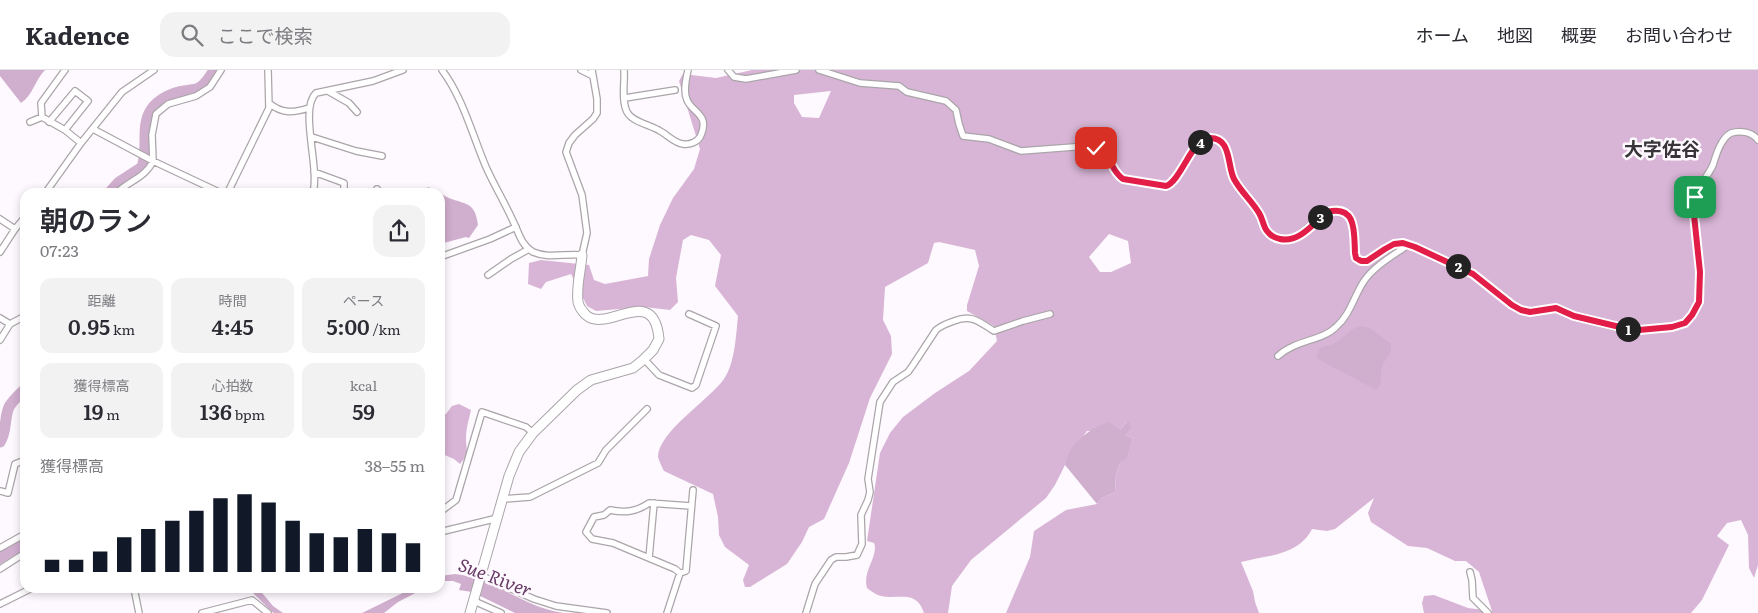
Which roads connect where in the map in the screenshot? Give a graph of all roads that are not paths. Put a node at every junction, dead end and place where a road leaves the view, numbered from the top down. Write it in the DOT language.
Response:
graph roads {
  1 [pos="65,70"];
  2 [pos="154,70"];
  3 [pos="221,70"];
  4 [pos="268,70"];
  5 [pos="403,70"];
  6 [pos="442,70"];
  7 [pos="581,70"];
  8 [pos="624,70"];
  9 [pos="688,70"];
  10 [pos="728,70"];
  11 [pos="796,70"];
  12 [pos="819,70"];
  13 [pos="593,73"];
  14 [pos="675,90"];
  15 [pos="328,91"];
  16 [pos="624,98"];
  17 [pos="269,103"];
  18 [pos="309,108"];
  19 [pos="357,112"];
  20 [pos="42,116"];
  21 [pos="30,122"];
  22 [pos="49,122"];
  23 [pos="93,129"];
  24 [pos="64,130"];
  25 [pos="312,137"];
  26 [pos="1758,140"];
  27 [pos="81,143"];
  28 [pos="382,156"];
  29 [pos="154,161"];
  30 [pos="314,172"];
  31 [pos="49,188"];
  32 [pos="122,188"];
  33 [pos="211,188"];
  34 [pos="230,188"];
  35 [pos="313,188"];
  36 [pos="344,188"];
  37 [pos="0,219"];
  38 [pos="20,222"];
  39 [pos="516,227"];
  40 [pos="14,229"];
  41 [pos="1408,245"];
  42 [pos="529,249"];
  43 [pos="0,252"];
  44 [pos="445,255"];
  45 [pos="582,255"];
  46 [pos="488,275"];
  47 [pos="689,314"];
  48 [pos="1050,314"];
  49 [pos="0,318"];
  50 [pos="20,319"];
  51 [pos="10,324"];
  52 [pos="0,340"];
  53 [pos="1278,356"];
  54 [pos="644,359"];
  55 [pos="647,409"];
  56 [pos="532,433"];
  57 [pos="20,462"];
  58 [pos="693,490"];
  59 [pos="0,491"];
  60 [pos="503,499"];
  61 [pos="654,503"];
  62 [pos="692,506"];
  63 [pos="445,508"];
  64 [pos="498,518"];
  65 [pos="445,531"];
  66 [pos="20,537"];
  67 [pos="0,548"];
  68 [pos="20,556"];
  69 [pos="649,558"];
  70 [pos="0,569"];
  71 [pos="1470,572"];
  72 [pos="680,573"];
  73 [pos="481,577"];
  74 [pos="22,593"];
  75 [pos="135,593"];
  76 [pos="475,599"];
  77 [pos="0,604"];
  78 [pos="139,613"];
  79 [pos="202,613"];
  80 [pos="268,613"];
  81 [pos="470,613"];
  82 [pos="501,613"];
  83 [pos="607,613"];
  84 [pos="667,613"];
  85 [pos="806,613"];
  86 [pos="1488,613"];
  1 -- 20 [label="street"];
  2 -- 23 [label="street"];
  3 -- 29 [label="street"];
  4 -- 17 [label="street"];
  5 -- 15 [label="street"];
  6 -- 39 [label="street"];
  7 -- 13 [label="street"];
  8 -- 16 [label="street"];
  9 -- 16 [label="street"];
  10 -- 11 [label="street"];
  12 -- 41 [label="street"];
  13 -- 45 [label="street"];
  14 -- 16 [label="street"];
  15 -- 18 [label="street"];
  15 -- 19 [label="street"];
  17 -- 18 [label="street"];
  17 -- 34 [label="street"];
  18 -- 25 [label="street"];
  20 -- 21 [label="street"];
  20 -- 22 [label="street"];
  22 -- 24 [label="street"];
  22 -- 24 [label="street"];
  23 -- 27 [label="street"];
  23 -- 29 [label="street"];
  24 -- 27 [label="street"];
  25 -- 28 [label="street"];
  25 -- 30 [label="street"];
  26 -- 41 [label="street"];
  27 -- 31 [label="street"];
  29 -- 32 [label="street"];
  29 -- 33 [label="street"];
  30 -- 35 [label="street"];
  30 -- 36 [label="street"];
  37 -- 40 [label="street"];
  38 -- 40 [label="street"];
  39 -- 42 [label="street"];
  39 -- 44 [label="street"];
  40 -- 43 [label="street"];
  41 -- 53 [label="street"];
  42 -- 45 [label="street"];
  42 -- 46 [label="street"];
  45 -- 54 [label="street"];
  47 -- 54 [label="street"];
  48 -- 85 [label="street"];
  49 -- 51 [label="street"];
  50 -- 51 [label="street"];
  51 -- 52 [label="street"];
  54 -- 56 [label="street"];
  55 -- 60 [label="street"];
  56 -- 60 [label="street"];
  56 -- 63 [label="street"];
  57 -- 59 [label="street"];
  58 -- 62 [label="street"];
  60 -- 64 [label="street"];
  61 -- 62 [label="street"];
  61 -- 69 [label="street"];
  61 -- 69 [label="street"];
  62 -- 72 [label="street"];
  64 -- 65 [label="street"];
  64 -- 73 [label="street"];
  66 -- 67 [label="street"];
  68 -- 70 [label="street"];
  69 -- 72 [label="street"];
  71 -- 86 [label="street"];
  72 -- 84 [label="street"];
  73 -- 76 [label="street"];
  73 -- 83 [label="street"];
  74 -- 77 [label="street"];
  75 -- 78 [label="street"];
  76 -- 81 [label="street"];
  76 -- 82 [label="street"];
  79 -- 80 [label="street"];
}
